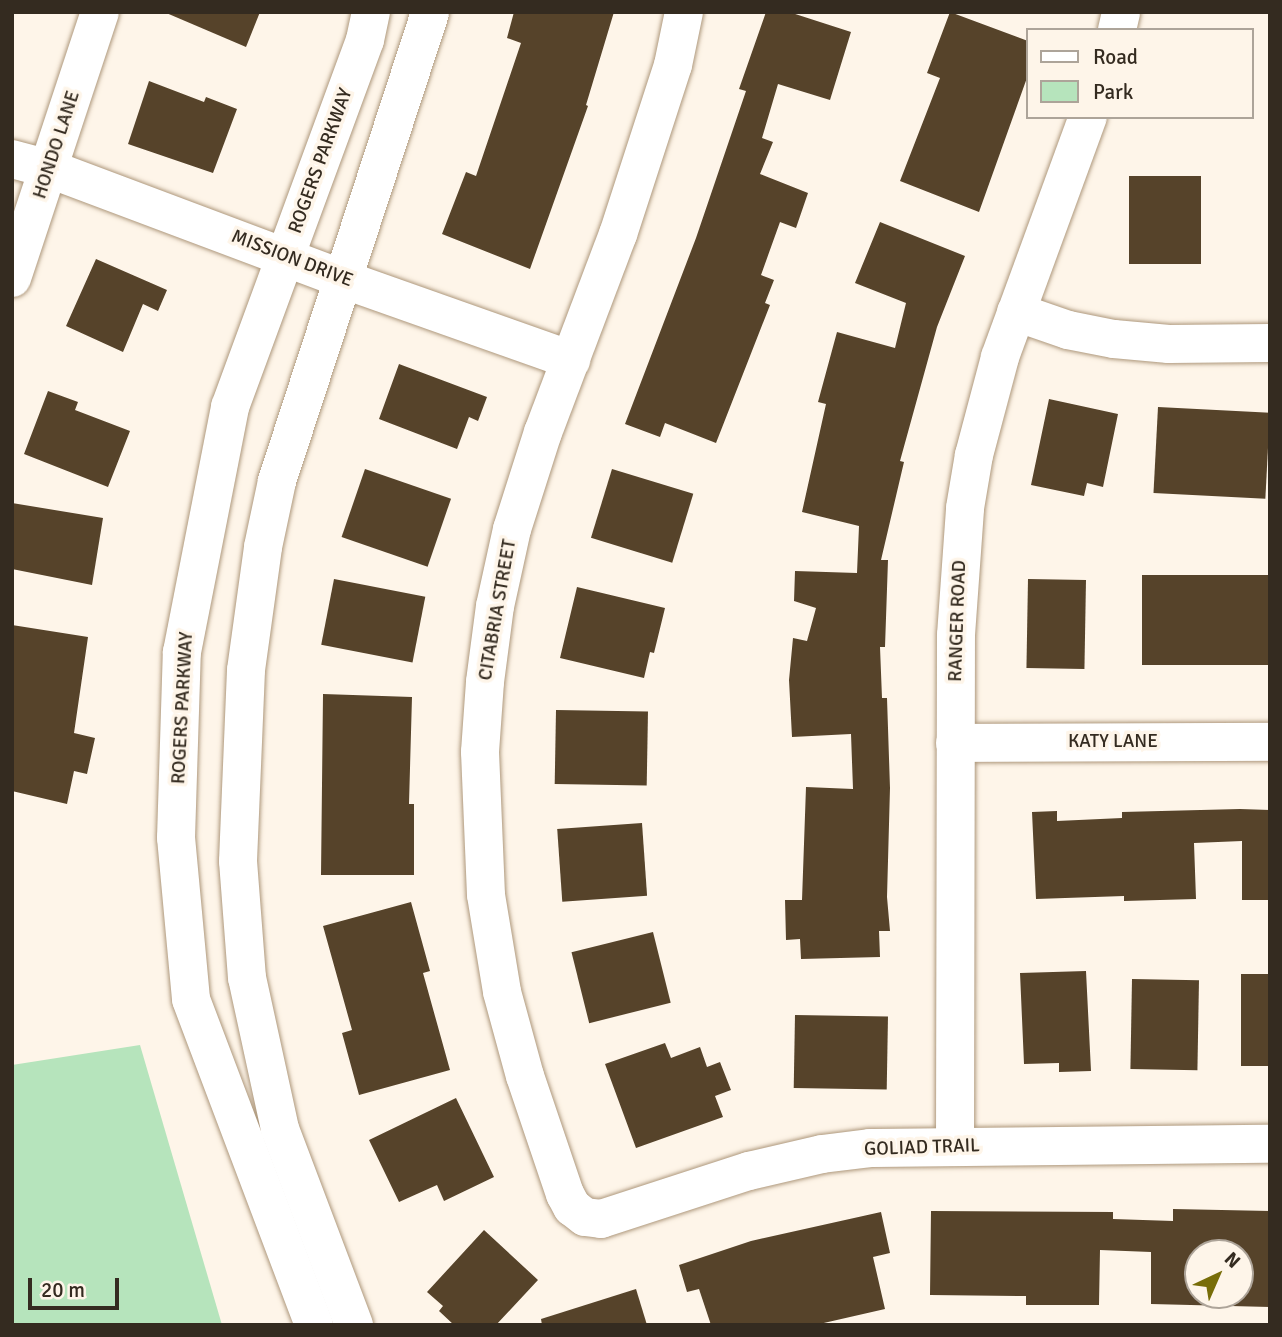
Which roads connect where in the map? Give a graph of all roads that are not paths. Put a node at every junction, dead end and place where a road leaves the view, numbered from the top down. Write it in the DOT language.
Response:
graph roads {
  1 [pos="100,12"];
  2 [pos="371,12"];
  3 [pos="430,12"];
  4 [pos="684,12"];
  5 [pos="1087,119"];
  6 [pos="12,159"];
  7 [pos="50,169"];
  8 [pos="286,257"];
  9 [pos="12,278"];
  10 [pos="345,280"];
  11 [pos="1016,312"];
  12 [pos="1270,343"];
  13 [pos="571,360"];
  14 [pos="1270,742"];
  15 [pos="956,743"];
  16 [pos="1270,1144"];
  17 [pos="955,1145"];
  18 [pos="585,1217"];
  19 [pos="314,1325"];
  20 [pos="354,1325"];
  1 -- 7 [label="street, HONDO LANE"];
  2 -- 8 [label="street, ROGERS PARKWAY"];
  3 -- 10 [label="street"];
  4 -- 13 [label="street, CITABRIA STREET"];
  5 -- 11 [label="street, RANGER ROAD"];
  6 -- 7 [label="street, MISSION DRIVE"];
  7 -- 8 [label="street, MISSION DRIVE"];
  7 -- 9 [label="street, HONDO LANE"];
  8 -- 10 [label="street, MISSION DRIVE"];
  8 -- 19 [label="street, ROGERS PARKWAY"];
  10 -- 13 [label="street, MISSION DRIVE"];
  10 -- 20 [label="street"];
  11 -- 12 [label="street"];
  11 -- 15 [label="street, RANGER ROAD"];
  13 -- 18 [label="street, CITABRIA STREET"];
  14 -- 15 [label="street, KATY LANE"];
  15 -- 17 [label="street, RANGER ROAD"];
  16 -- 17 [label="street, GOLIAD TRAIL"];
  17 -- 18 [label="street, GOLIAD TRAIL"];
}
